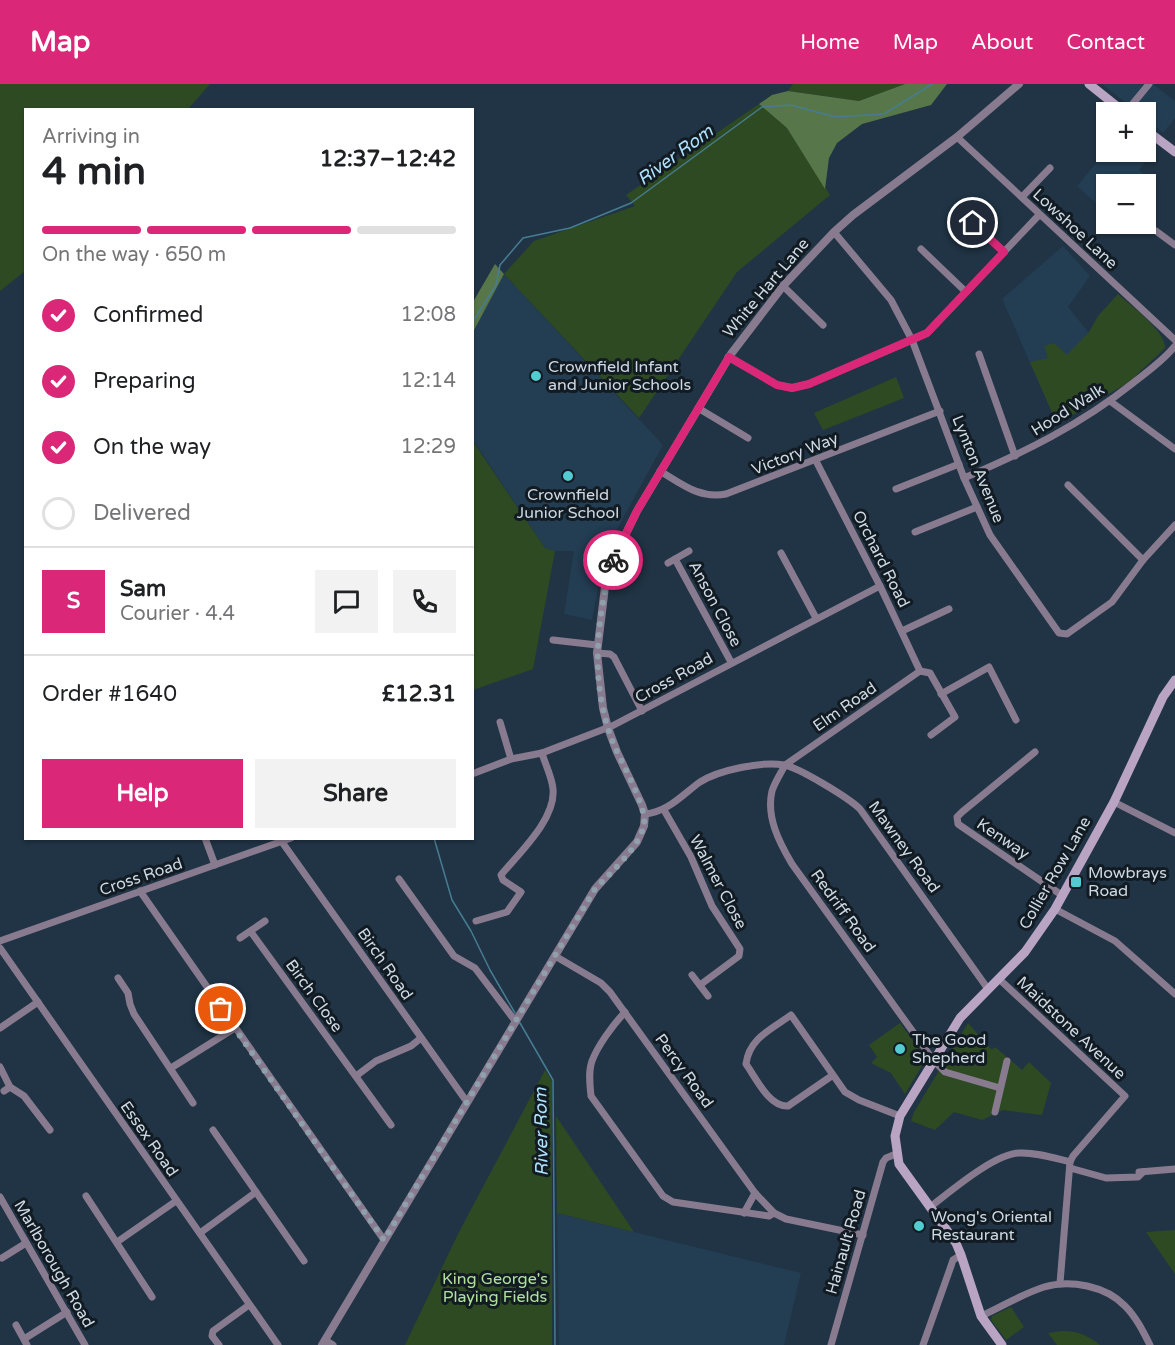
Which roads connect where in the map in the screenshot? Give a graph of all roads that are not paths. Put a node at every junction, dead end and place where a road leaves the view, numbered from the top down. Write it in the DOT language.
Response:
graph roads {
  1 [pos="1019,84"];
  2 [pos="1089,84"];
  3 [pos="1149,84"];
  4 [pos="1112,102"];
  5 [pos="1134,102"];
  6 [pos="957,137"];
  7 [pos="1156,138"];
  8 [pos="1175,152"];
  9 [pos="1050,168"];
  10 [pos="1022,197"];
  11 [pos="957,209"];
  12 [pos="1039,215"];
  13 [pos="1156,231"];
  14 [pos="834,232"];
  15 [pos="1175,244"];
  16 [pos="921,249"];
  17 [pos="1004,252"];
  18 [pos="783,286"];
  19 [pos="966,292"];
  20 [pos="823,325"];
  21 [pos="912,340"];
  22 [pos="1175,340"];
  23 [pos="1175,346"];
  24 [pos="979,354"];
  25 [pos="729,357"];
  26 [pos="1110,401"];
  27 [pos="698,408"];
  28 [pos="940,411"];
  29 [pos="748,438"];
  30 [pos="1175,449"];
  31 [pos="1015,456"];
  32 [pos="816,461"];
  33 [pos="959,464"];
  34 [pos="660,471"];
  35 [pos="964,478"];
  36 [pos="1068,485"];
  37 [pos="896,489"];
  38 [pos="977,507"];
  39 [pos="1175,525"];
  40 [pos="915,532"];
  41 [pos="689,551"];
  42 [pos="781,553"];
  43 [pos="675,559"];
  44 [pos="1143,560"];
  45 [pos="668,563"];
  46 [pos="880,586"];
  47 [pos="949,609"];
  48 [pos="816,618"];
  49 [pos="902,631"];
  50 [pos="554,640"];
  51 [pos="597,649"];
  52 [pos="731,662"];
  53 [pos="920,670"];
  54 [pos="1175,680"];
  55 [pos="940,694"];
  56 [pos="642,711"];
  57 [pos="1016,720"];
  58 [pos="500,723"];
  59 [pos="608,728"];
  60 [pos="932,735"];
  61 [pos="1035,752"];
  62 [pos="542,753"];
  63 [pos="511,759"];
  64 [pos="785,765"];
  65 [pos="474,773"];
  66 [pos="1114,802"];
  67 [pos="664,810"];
  68 [pos="645,814"];
  69 [pos="1175,833"];
  70 [pos="205,840"];
  71 [pos="262,840"];
  72 [pos="286,840"];
  73 [pos="282,842"];
  74 [pos="264,848"];
  75 [pos="215,865"];
  76 [pos="399,879"];
  77 [pos="140,891"];
  78 [pos="1063,896"];
  79 [pos="1055,909"];
  80 [pos="265,921"];
  81 [pos="476,921"];
  82 [pos="251,932"];
  83 [pos="240,938"];
  84 [pos="0,941"];
  85 [pos="0,948"];
  86 [pos="555,957"];
  87 [pos="692,975"];
  88 [pos="118,978"];
  89 [pos="999,979"];
  90 [pos="700,985"];
  91 [pos="988,989"];
  92 [pos="1175,994"];
  93 [pos="708,996"];
  94 [pos="38,1002"];
  95 [pos="625,1012"];
  96 [pos="518,1018"];
  97 [pos="0,1028"];
  98 [pos="235,1029"];
  99 [pos="421,1038"];
  100 [pos="934,1061"];
  101 [pos="1007,1061"];
  102 [pos="0,1067"];
  103 [pos="171,1068"];
  104 [pos="833,1075"];
  105 [pos="356,1076"];
  106 [pos="1000,1088"];
  107 [pos="467,1102"];
  108 [pos="193,1103"];
  109 [pos="995,1112"];
  110 [pos="900,1116"];
  111 [pos="391,1125"];
  112 [pos="50,1130"];
  113 [pos="213,1130"];
  114 [pos="896,1154"];
  115 [pos="1070,1165"];
  116 [pos="1175,1169"];
  117 [pos="256,1191"];
  118 [pos="755,1193"];
  119 [pos="86,1196"];
  120 [pos="0,1197"];
  121 [pos="176,1201"];
  122 [pos="930,1207"];
  123 [pos="744,1213"];
  124 [pos="776,1214"];
  125 [pos="200,1233"];
  126 [pos="863,1236"];
  127 [pos="384,1240"];
  128 [pos="117,1242"];
  129 [pos="26,1243"];
  130 [pos="962,1255"];
  131 [pos="2,1258"];
  132 [pos="304,1261"];
  133 [pos="1060,1283"];
  134 [pos="152,1297"];
  135 [pos="249,1305"];
  136 [pos="66,1312"];
  137 [pos="981,1316"];
  138 [pos="16,1325"];
  139 [pos="25,1342"];
  140 [pos="323,1343"];
  141 [pos="86,1345"];
  142 [pos="219,1345"];
  143 [pos="278,1345"];
  144 [pos="333,1345"];
  145 [pos="831,1345"];
  146 [pos="923,1345"];
  147 [pos="1002,1345"];
  148 [pos="1150,1345"];
  1 -- 6 [label="street, White Hart Lane"];
  2 -- 4 [label="main road"];
  3 -- 5 [label="street"];
  6 -- 10 [label="street, Lowshoe Lane"];
  6 -- 14 [label="street, White Hart Lane"];
  7 -- 8 [label="main road"];
  9 -- 10 [label="street"];
  10 -- 12 [label="street, Lowshoe Lane"];
  11 -- 17 [label="street"];
  12 -- 17 [label="street"];
  12 -- 22 [label="street, Lowshoe Lane"];
  13 -- 15 [label="street"];
  14 -- 18 [label="street, White Hart Lane"];
  14 -- 21 [label="street, Lynton Avenue"];
  16 -- 19 [label="street"];
  17 -- 19 [label="street"];
  18 -- 20 [label="street"];
  18 -- 25 [label="street, White Hart Lane"];
  19 -- 21 [label="street"];
  21 -- 25 [label="street"];
  21 -- 28 [label="street, Lynton Avenue"];
  23 -- 26 [label="street, Hood Walk"];
  24 -- 31 [label="street"];
  25 -- 27 [label="street, White Hart Lane"];
  26 -- 30 [label="street"];
  26 -- 31 [label="street, Hood Walk"];
  27 -- 29 [label="street"];
  27 -- 34 [label="street, White Hart Lane"];
  28 -- 32 [label="street, Victory Way"];
  28 -- 33 [label="street, Lynton Avenue"];
  31 -- 35 [label="street, Hood Walk"];
  32 -- 34 [label="street, Victory Way"];
  32 -- 46 [label="street, Orchard Road"];
  33 -- 35 [label="street, Lynton Avenue"];
  33 -- 37 [label="street"];
  34 -- 51 [label="street, White Hart Lane"];
  35 -- 38 [label="street, Lynton Avenue"];
  36 -- 44 [label="street"];
  38 -- 40 [label="street"];
  38 -- 44 [label="street, Lynton Avenue"];
  39 -- 44 [label="street, Lynton Avenue"];
  41 -- 43 [label="street, Anson Close"];
  42 -- 48 [label="street"];
  43 -- 45 [label="street, Anson Close"];
  43 -- 52 [label="street, Anson Close"];
  46 -- 48 [label="street, Cross Road"];
  46 -- 49 [label="street, Orchard Road"];
  47 -- 49 [label="street"];
  48 -- 52 [label="street, Cross Road"];
  49 -- 53 [label="street, Orchard Road"];
  50 -- 51 [label="street"];
  51 -- 56 [label="street"];
  51 -- 59 [label="street, White Hart Lane"];
  52 -- 56 [label="street, Cross Road"];
  53 -- 55 [label="street, Orchard Road"];
  53 -- 64 [label="street, Elm Road"];
  54 -- 66 [label="main road, Collier Row Lane"];
  55 -- 57 [label="street"];
  55 -- 60 [label="street, Orchard Road"];
  56 -- 59 [label="street, Cross Road"];
  58 -- 63 [label="street"];
  59 -- 62 [label="street, Cross Road"];
  59 -- 68 [label="street, White Hart Lane"];
  61 -- 78 [label="street, Kenway"];
  62 -- 63 [label="street, Cross Road"];
  62 -- 81 [label="street"];
  63 -- 65 [label="street, Cross Road"];
  64 -- 67 [label="street, Mawney Road"];
  64 -- 91 [label="street, Mawney Road"];
  64 -- 100 [label="street, Redriff Road"];
  66 -- 69 [label="street"];
  66 -- 78 [label="main road, Collier Row Lane"];
  67 -- 68 [label="street, Mawney Road"];
  67 -- 90 [label="street, Walmer Close"];
  68 -- 86 [label="street"];
  70 -- 75 [label="street"];
  71 -- 74 [label="street"];
  72 -- 73 [label="street, Cross Road"];
  73 -- 74 [label="street, Cross Road"];
  73 -- 99 [label="street, Birch Road"];
  74 -- 75 [label="street, Cross Road"];
  75 -- 77 [label="street, Cross Road"];
  76 -- 96 [label="street"];
  77 -- 84 [label="street, Cross Road"];
  77 -- 98 [label="street"];
  78 -- 79 [label="main road, Collier Row Lane"];
  79 -- 89 [label="main road, Collier Row Lane"];
  79 -- 92 [label="street"];
  80 -- 82 [label="street"];
  82 -- 83 [label="street"];
  82 -- 105 [label="street, Birch Close"];
  85 -- 94 [label="street, Essex Road"];
  86 -- 95 [label="street, Percy Road"];
  86 -- 96 [label="street"];
  87 -- 90 [label="street"];
  88 -- 103 [label="street"];
  89 -- 91 [label="main road, Collier Row Lane"];
  89 -- 115 [label="street, Maidstone Avenue"];
  90 -- 93 [label="street"];
  91 -- 100 [label="main road, Collier Row Lane"];
  94 -- 97 [label="street"];
  94 -- 121 [label="street, Essex Road"];
  95 -- 118 [label="street, Percy Road"];
  95 -- 123 [label="street"];
  96 -- 107 [label="street"];
  98 -- 103 [label="street"];
  98 -- 127 [label="street"];
  99 -- 105 [label="street"];
  99 -- 107 [label="street, Birch Road"];
  100 -- 106 [label="street"];
  100 -- 110 [label="main road, Collier Row Lane"];
  101 -- 106 [label="street"];
  102 -- 112 [label="street"];
  103 -- 108 [label="street"];
  104 -- 104 [label="street"];
  104 -- 110 [label="street"];
  105 -- 111 [label="street, Birch Close"];
  106 -- 109 [label="street"];
  107 -- 127 [label="street"];
  110 -- 114 [label="main road, Collier Row Lane"];
  113 -- 117 [label="street"];
  114 -- 122 [label="main road"];
  114 -- 126 [label="street, Hainault Road"];
  115 -- 116 [label="street"];
  115 -- 122 [label="street"];
  115 -- 133 [label="street"];
  117 -- 125 [label="street"];
  117 -- 132 [label="street"];
  118 -- 123 [label="street"];
  118 -- 124 [label="street, Percy Road"];
  119 -- 128 [label="street"];
  120 -- 129 [label="street, Marlborough Road"];
  121 -- 125 [label="street, Essex Road"];
  121 -- 128 [label="street"];
  122 -- 130 [label="main road"];
  123 -- 124 [label="street"];
  124 -- 126 [label="street"];
  125 -- 135 [label="street, Essex Road"];
  126 -- 145 [label="street, Hainault Road"];
  127 -- 140 [label="street"];
  128 -- 134 [label="street"];
  129 -- 131 [label="street"];
  129 -- 136 [label="street, Marlborough Road"];
  130 -- 137 [label="main road"];
  130 -- 146 [label="street"];
  133 -- 137 [label="street"];
  133 -- 148 [label="street"];
  135 -- 142 [label="street"];
  135 -- 143 [label="street, Essex Road"];
  136 -- 139 [label="street"];
  136 -- 141 [label="street, Marlborough Road"];
  137 -- 147 [label="main road"];
  138 -- 139 [label="street"];
  140 -- 144 [label="street"];
}
